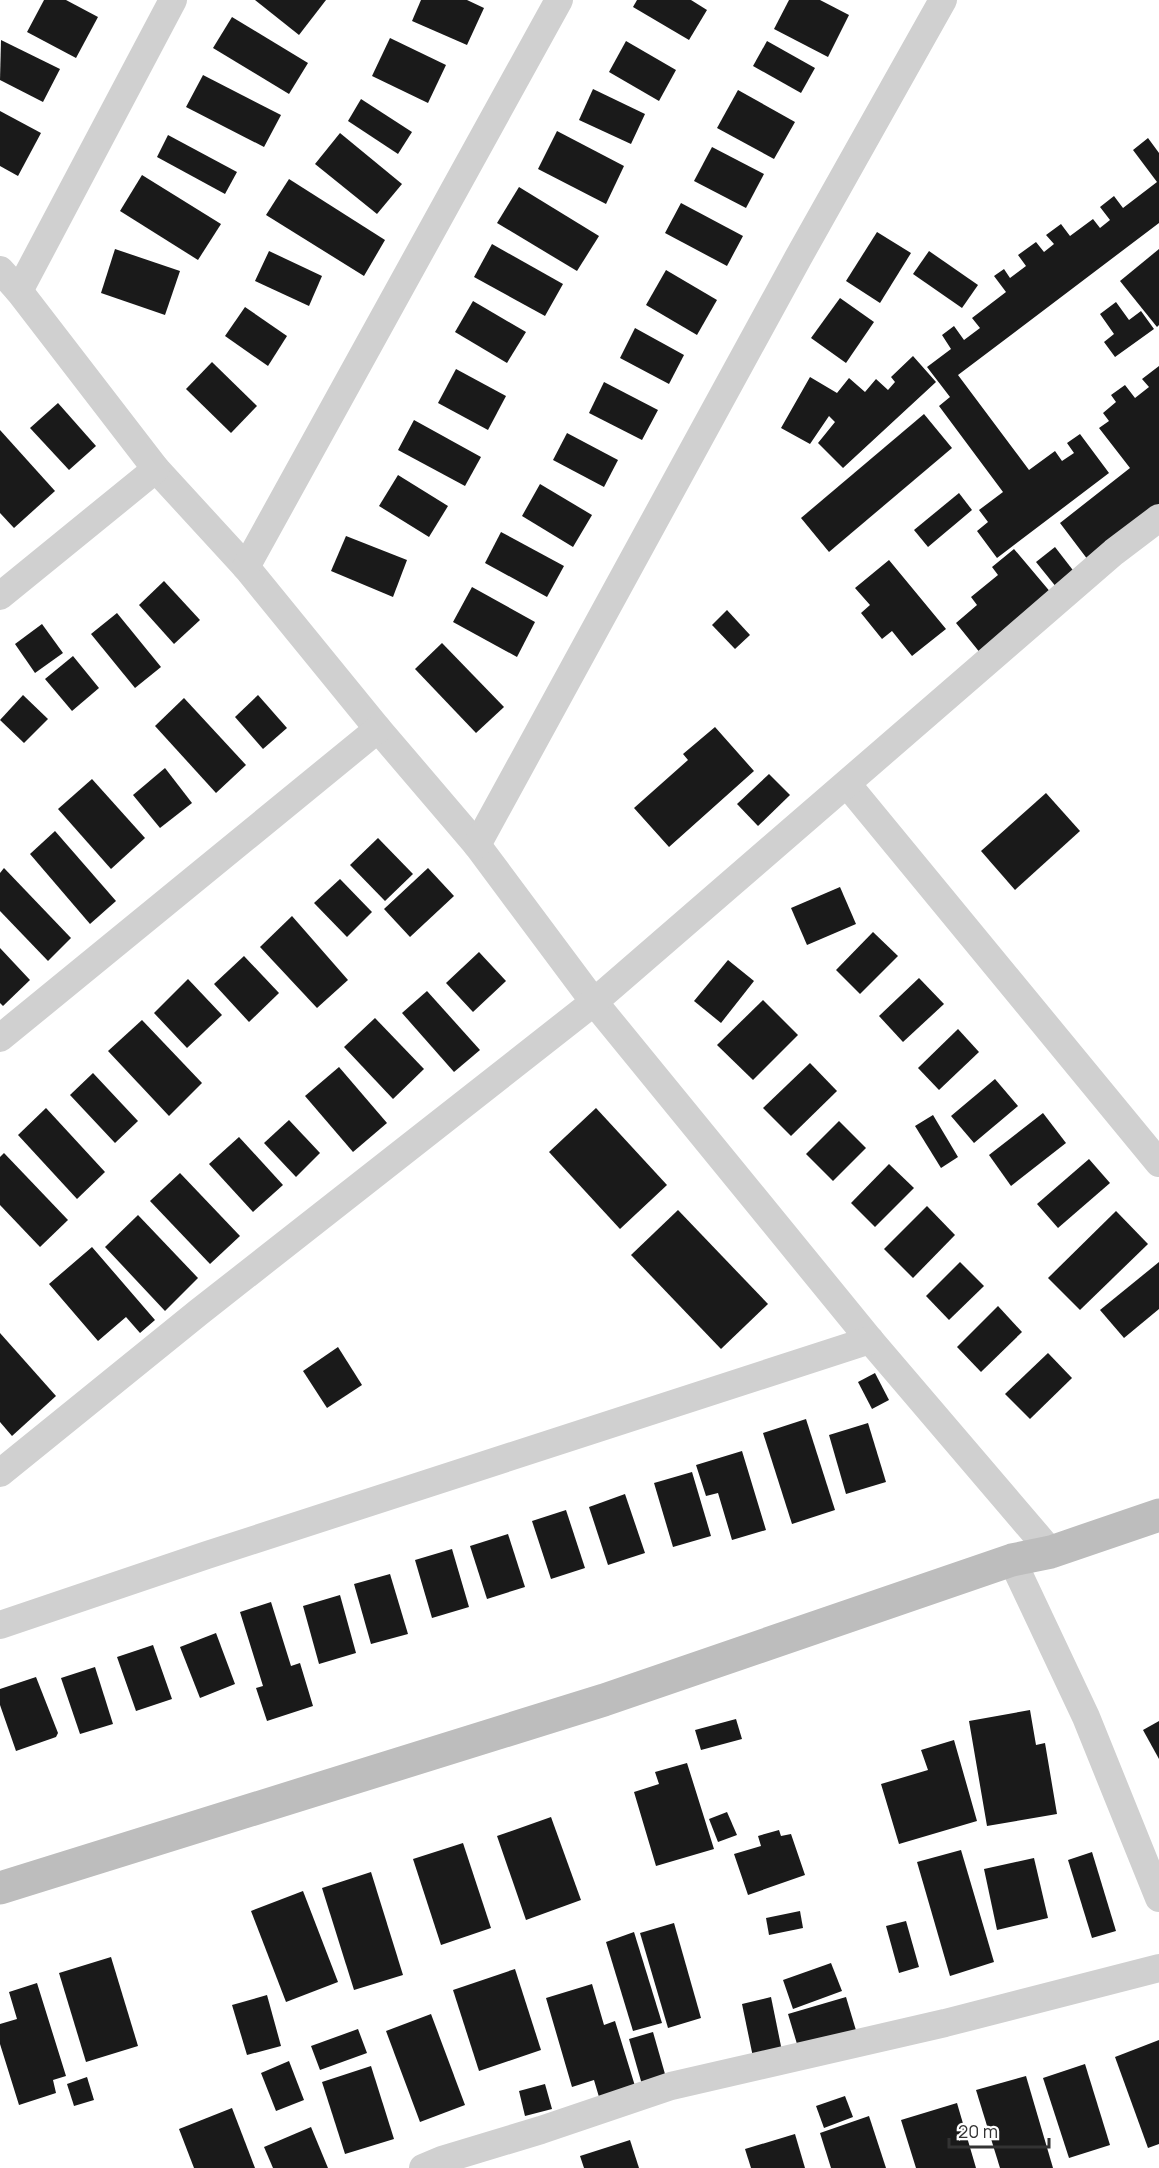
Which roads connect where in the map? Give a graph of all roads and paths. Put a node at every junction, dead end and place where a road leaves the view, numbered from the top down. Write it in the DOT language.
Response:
graph roads {
  1 [pos="173,0"];
  2 [pos="559,0"];
  3 [pos="943,0"];
  4 [pos="0,270"];
  5 [pos="19,291"];
  6 [pos="156,469"];
  7 [pos="1159,518"];
  8 [pos="246,567"];
  9 [pos="0,596"];
  10 [pos="378,729"];
  11 [pos="847,784"];
  12 [pos="477,845"];
  13 [pos="594,1002"];
  14 [pos="0,1038"];
  15 [pos="1159,1163"];
  16 [pos="870,1340"];
  17 [pos="0,1473"];
  18 [pos="1159,1515"];
  19 [pos="1051,1552"];
  20 [pos="1012,1560"];
  21 [pos="0,1625"];
  22 [pos="0,1888"];
  23 [pos="1159,1898"];
  24 [pos="1159,1968"];
  25 [pos="423,2168"];
  1 -- 5 [label="street"];
  2 -- 8 [label="street"];
  3 -- 12 [label="street"];
  4 -- 5 [label="street"];
  5 -- 6 [label="street"];
  6 -- 8 [label="street"];
  6 -- 9 [label="street"];
  7 -- 11 [label="street"];
  8 -- 10 [label="street"];
  10 -- 12 [label="street"];
  10 -- 14 [label="street"];
  11 -- 13 [label="street"];
  11 -- 15 [label="street"];
  12 -- 13 [label="street"];
  13 -- 16 [label="street"];
  13 -- 17 [label="street"];
  16 -- 19 [label="street"];
  16 -- 21 [label="street"];
  18 -- 19 [label="street"];
  19 -- 20 [label="street"];
  20 -- 22 [label="street"];
  20 -- 23 [label="street"];
  24 -- 25 [label="street"];
}
